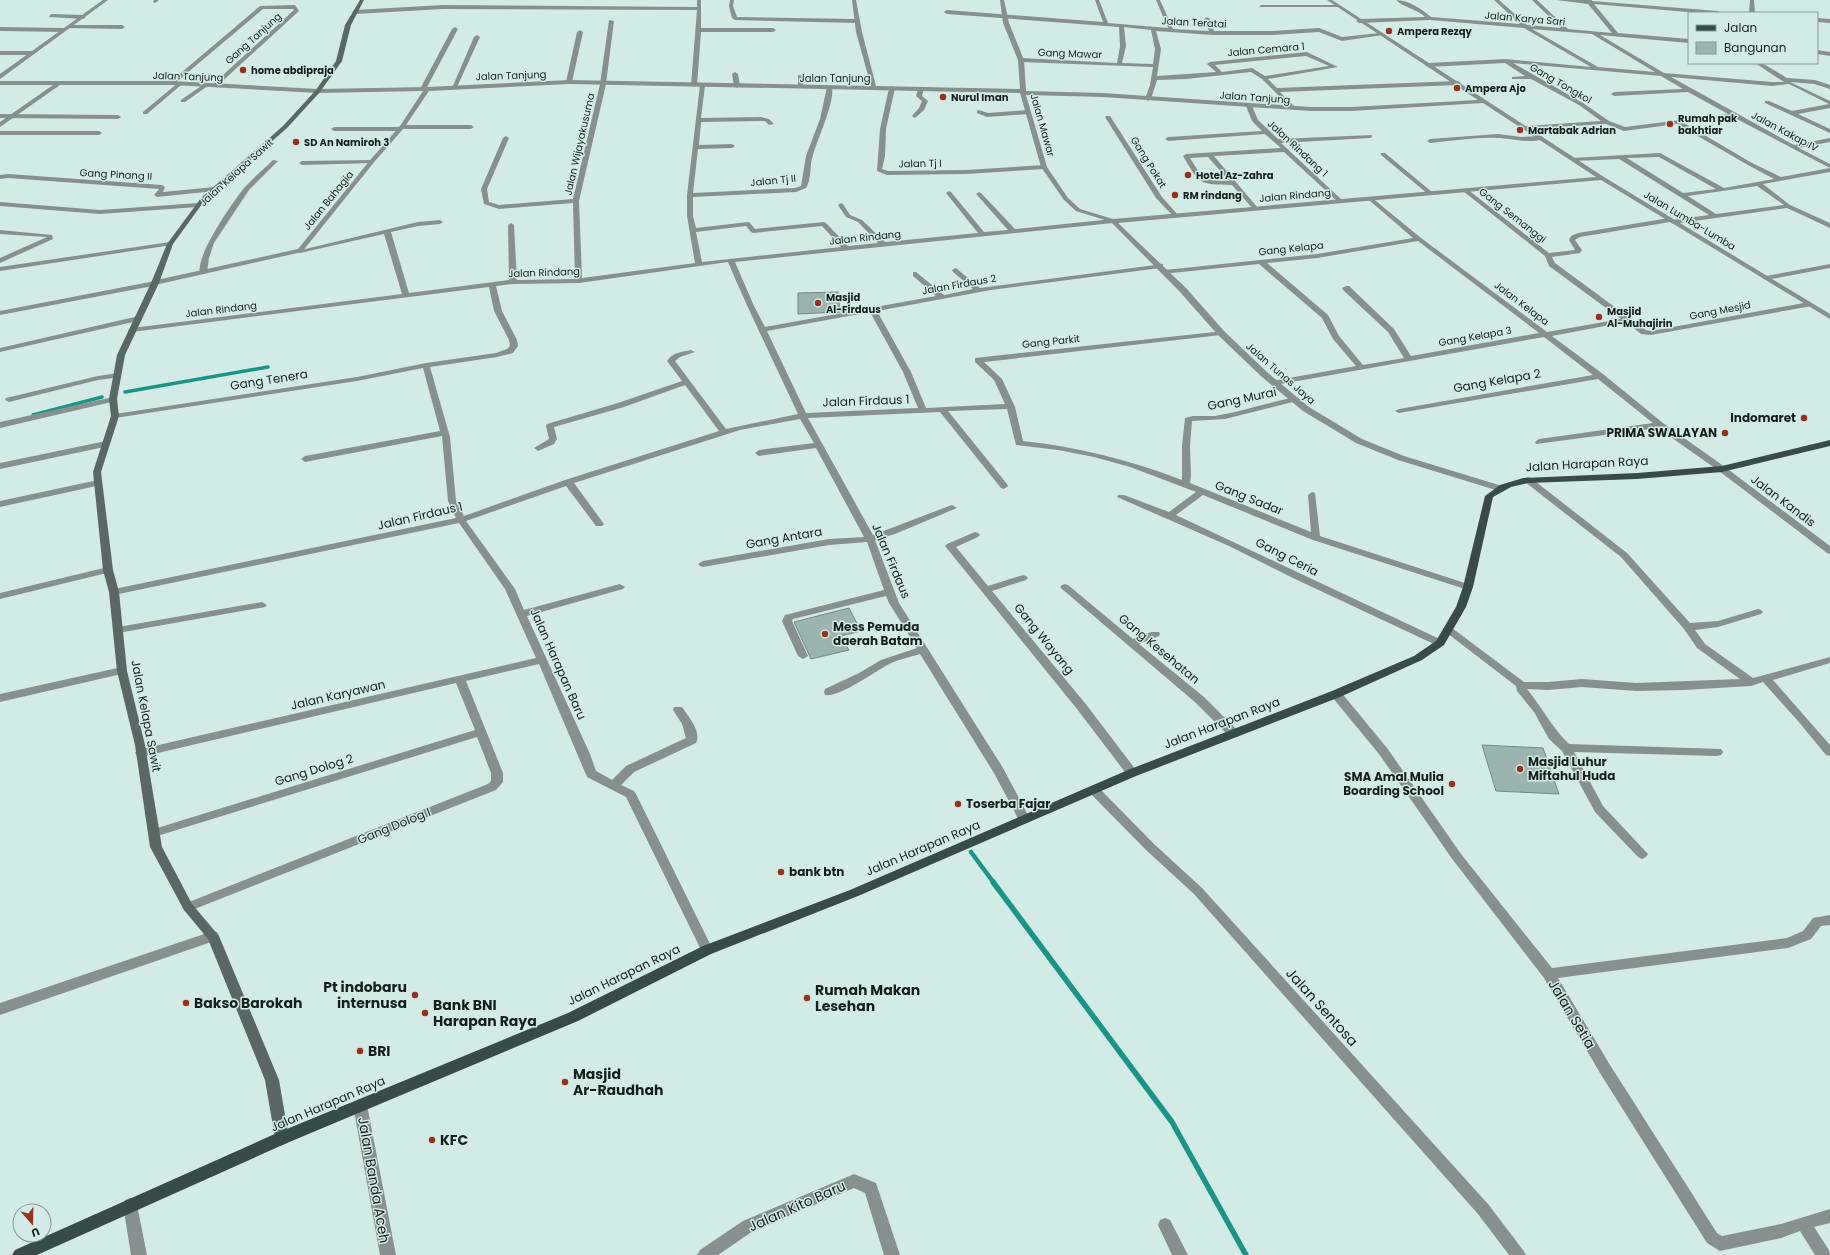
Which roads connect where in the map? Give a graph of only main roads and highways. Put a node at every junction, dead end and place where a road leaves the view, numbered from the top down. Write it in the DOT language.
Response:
graph roads {
  1 [pos="362,0"];
  2 [pos="1830,443"];
  3 [pos="282,1138"];
  4 [pos="20,1255"];
  1 -- 3 [label="main road, Jalan Kelapa Sawit"];
  2 -- 3 [label="main road, Jalan Harapan Raya"];
  3 -- 4 [label="main road, Jalan Harapan Raya"];
}
